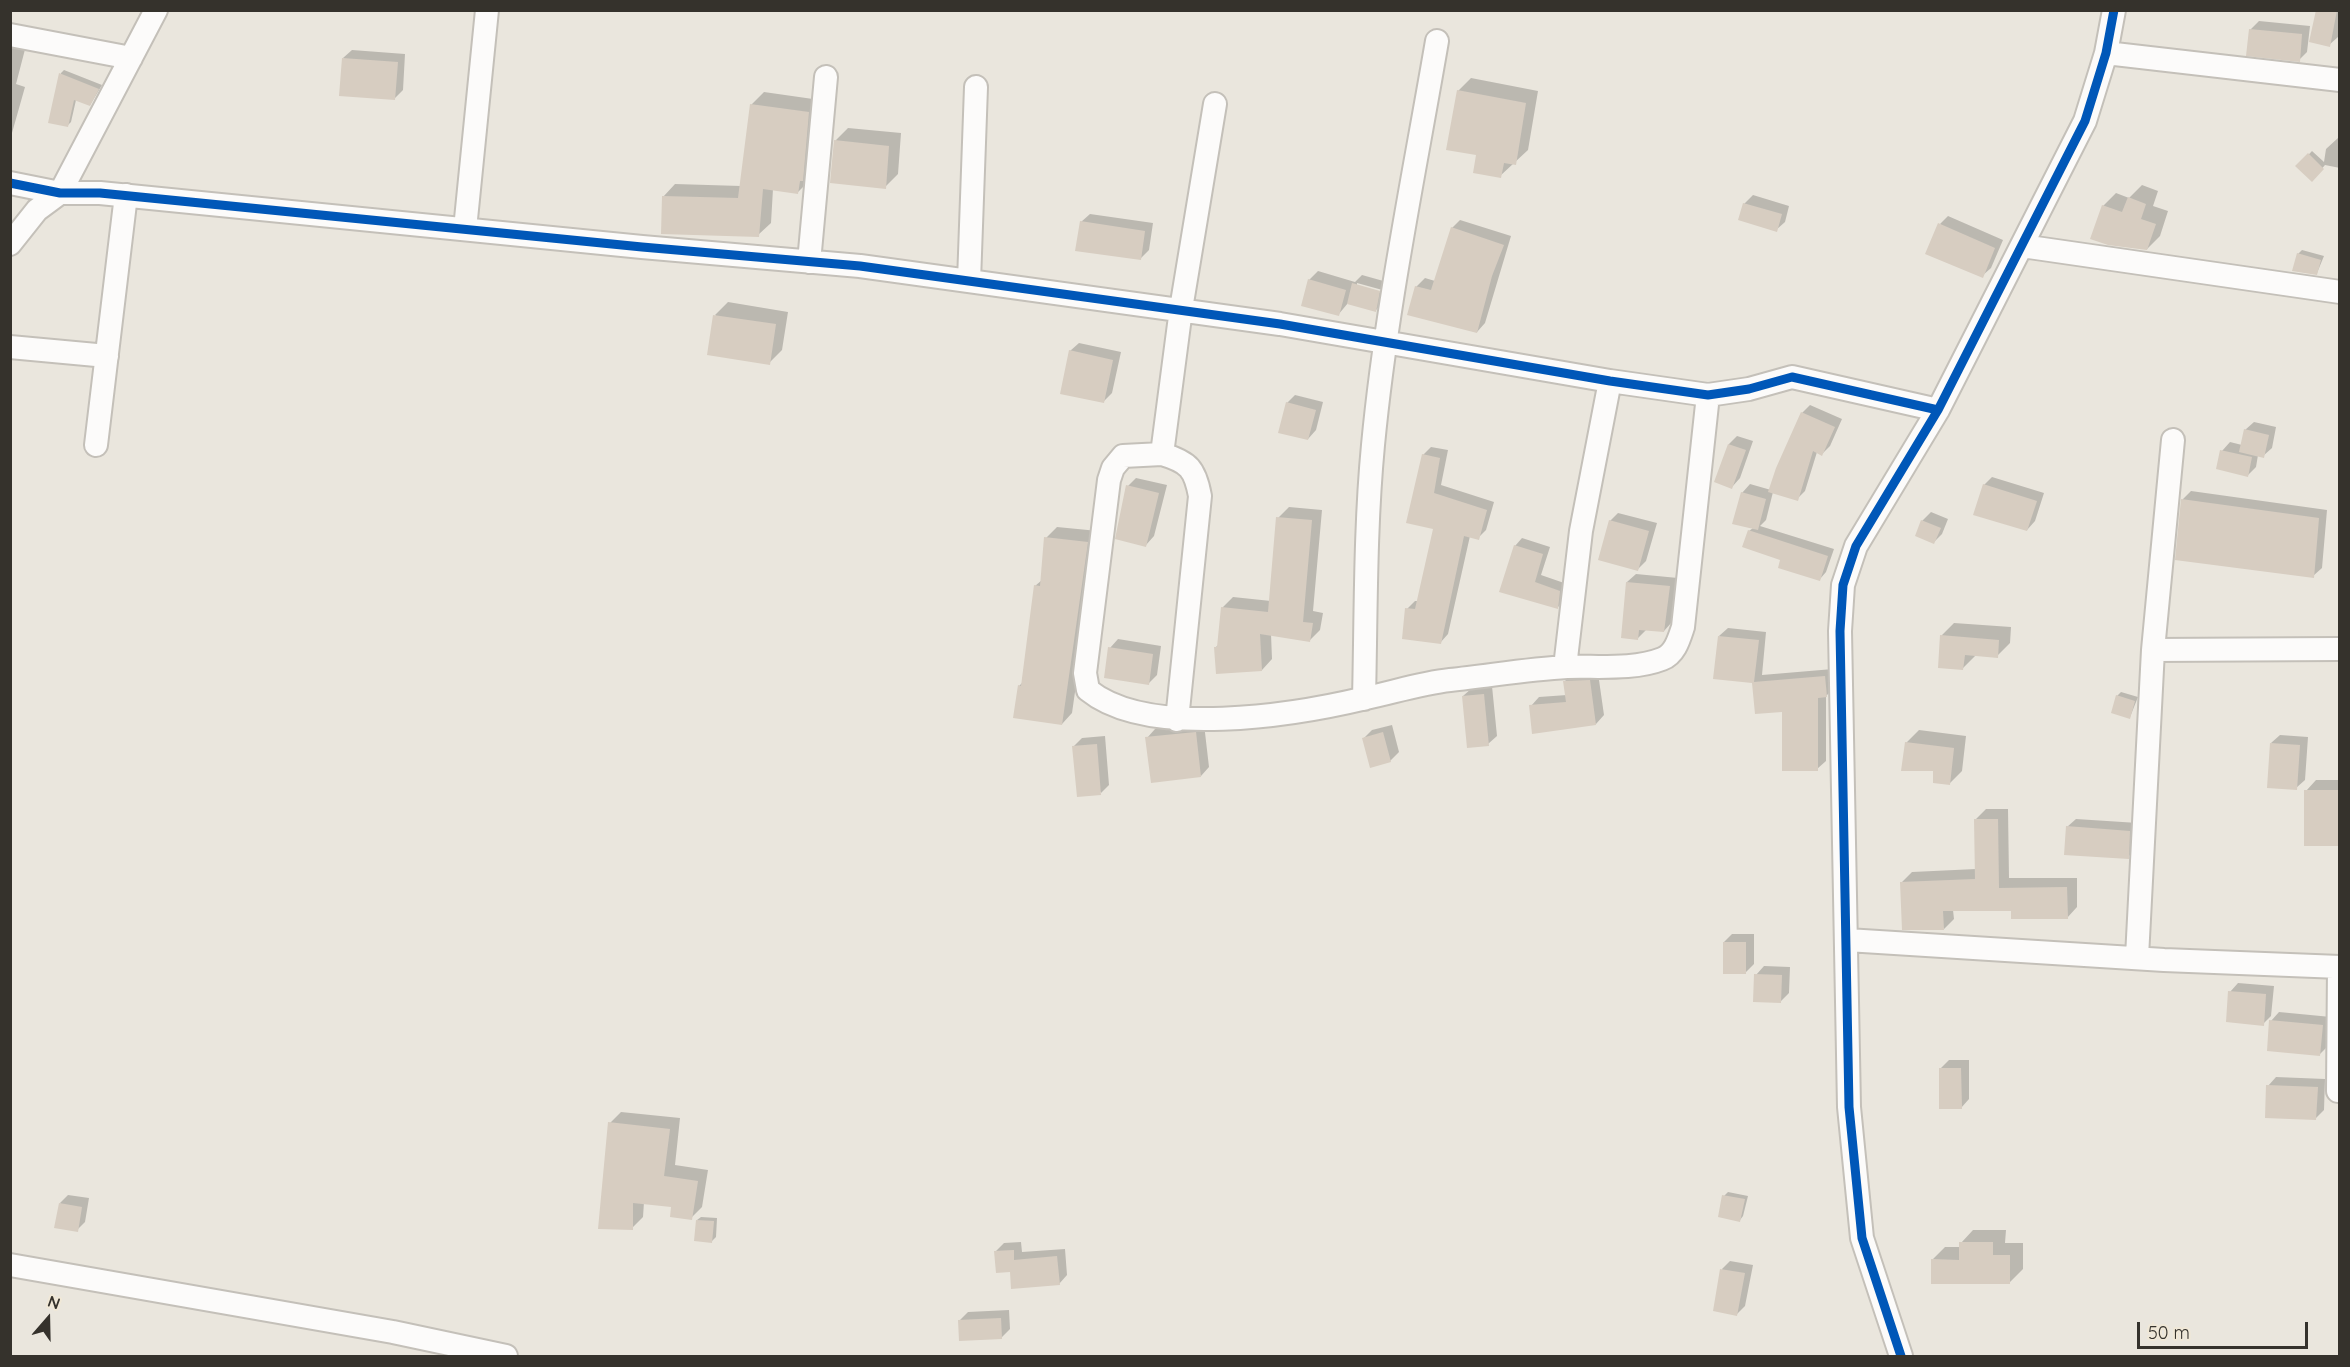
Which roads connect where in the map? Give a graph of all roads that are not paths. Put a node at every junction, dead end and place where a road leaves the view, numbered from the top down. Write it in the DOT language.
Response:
graph roads {
  1 [pos="156,10"];
  2 [pos="487,10"];
  3 [pos="2114,10"];
  4 [pos="10,34"];
  5 [pos="1437,41"];
  6 [pos="2106,53"];
  7 [pos="131,58"];
  8 [pos="826,77"];
  9 [pos="2340,80"];
  10 [pos="976,87"];
  11 [pos="1215,104"];
  12 [pos="10,183"];
  13 [pos="60,194"];
  14 [pos="126,195"];
  15 [pos="465,229"];
  16 [pos="10,244"];
  17 [pos="2022,246"];
  18 [pos="809,262"];
  19 [pos="969,281"];
  20 [pos="2340,292"];
  21 [pos="1181,309"];
  22 [pos="1385,343"];
  23 [pos="10,347"];
  24 [pos="107,356"];
  25 [pos="1610,381"];
  26 [pos="1708,394"];
  27 [pos="1938,410"];
  28 [pos="2173,440"];
  29 [pos="96,445"];
  30 [pos="1162,454"];
  31 [pos="2340,649"];
  32 [pos="2152,650"];
  33 [pos="1565,667"];
  34 [pos="1364,699"];
  35 [pos="1177,720"];
  36 [pos="1847,940"];
  37 [pos="2136,957"];
  38 [pos="2339,967"];
  39 [pos="2338,1090"];
  40 [pos="10,1265"];
  41 [pos="506,1356"];
  42 [pos="1901,1356"];
  1 -- 7 [label="street"];
  2 -- 15 [label="street"];
  3 -- 6 [label="street"];
  4 -- 7 [label="street"];
  5 -- 22 [label="street"];
  6 -- 9 [label="street"];
  6 -- 17 [label="street"];
  7 -- 13 [label="street"];
  8 -- 18 [label="street"];
  10 -- 19 [label="street"];
  11 -- 21 [label="street"];
  12 -- 13 [label="street"];
  13 -- 14 [label="street"];
  13 -- 16 [label="street"];
  14 -- 15 [label="street"];
  14 -- 24 [label="street"];
  15 -- 18 [label="street"];
  17 -- 20 [label="street"];
  17 -- 27 [label="street"];
  18 -- 19 [label="street"];
  19 -- 21 [label="street"];
  21 -- 22 [label="street"];
  21 -- 30 [label="street"];
  22 -- 25 [label="street"];
  22 -- 34 [label="street"];
  23 -- 24 [label="street"];
  24 -- 29 [label="street"];
  25 -- 26 [label="street"];
  25 -- 33 [label="street"];
  26 -- 27 [label="street"];
  26 -- 33 [label="street"];
  27 -- 36 [label="street"];
  28 -- 32 [label="street"];
  30 -- 35 [label="street"];
  30 -- 35 [label="street"];
  31 -- 32 [label="street"];
  32 -- 37 [label="street"];
  33 -- 34 [label="street"];
  34 -- 35 [label="street"];
  36 -- 37 [label="street"];
  36 -- 42 [label="street"];
  37 -- 38 [label="street"];
  38 -- 39 [label="street"];
  40 -- 41 [label="street"];
}
